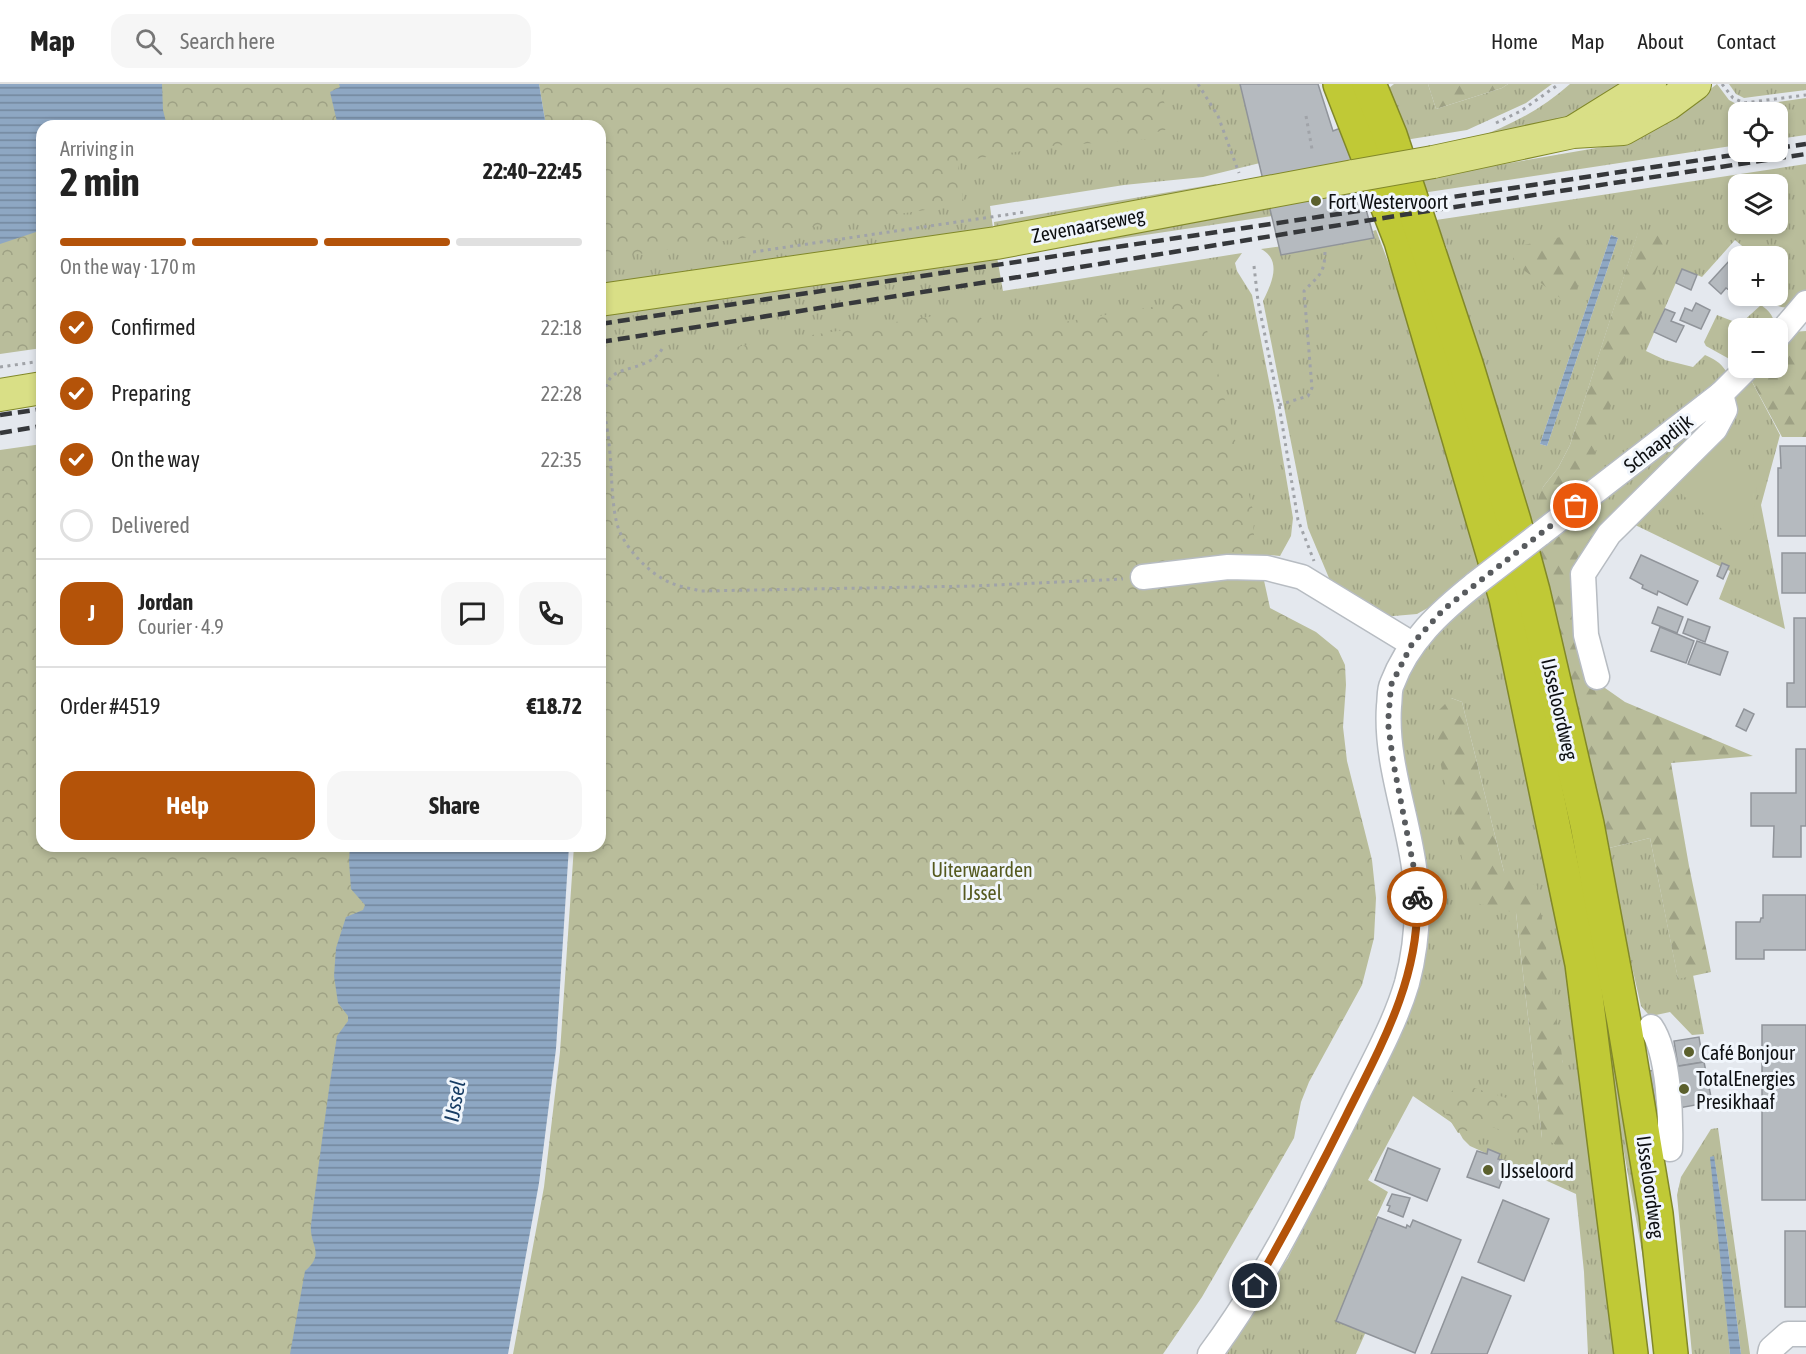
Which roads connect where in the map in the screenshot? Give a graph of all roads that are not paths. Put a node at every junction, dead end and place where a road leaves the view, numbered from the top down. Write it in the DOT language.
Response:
graph roads {
  1 [pos="1340,84"];
  2 [pos="1369,84"];
  3 [pos="1650,84"];
  4 [pos="1670,84"];
  5 [pos="1695,84"];
  6 [pos="1573,132"];
  7 [pos="606,299"];
  8 [pos="1806,303"];
  9 [pos="1788,324"];
  10 [pos="1737,378"];
  11 [pos="36,389"];
  12 [pos="1721,394"];
  13 [pos="0,395"];
  14 [pos="1143,577"];
  15 [pos="1412,644"];
  16 [pos="1597,677"];
  17 [pos="1617,984"];
  18 [pos="1651,1027"];
  19 [pos="1670,1149"];
  20 [pos="1656,1214"];
  21 [pos="1806,1334"];
  22 [pos="1210,1354"];
  23 [pos="1631,1354"];
  24 [pos="1671,1354"];
  25 [pos="1770,1354"];
  1 -- 23 [label="highway, IJsseloordweg"];
  2 -- 17 [label="highway, IJsseloordweg"];
  3 -- 6 [label="main road, Zevenaarseweg"];
  4 -- 6 [label="street, Zevenaarseweg"];
  5 -- 6 [label="main road, Zevenaarseweg"];
  6 -- 7 [label="main road, Zevenaarseweg, bridge"];
  8 -- 9 [label="street"];
  10 -- 12 [label="street, Schaapdijk"];
  11 -- 13 [label="main road"];
  12 -- 15 [label="street, Schaapdijk, bridge"];
  12 -- 16 [label="street, Schaapdijk"];
  14 -- 15 [label="street"];
  15 -- 22 [label="street, Schaapdijk"];
  17 -- 18 [label="highway"];
  17 -- 20 [label="highway, IJsseloordweg"];
  18 -- 19 [label="street"];
  19 -- 20 [label="highway"];
  20 -- 24 [label="highway, IJsseloordweg"];
  21 -- 25 [label="street"];
}
